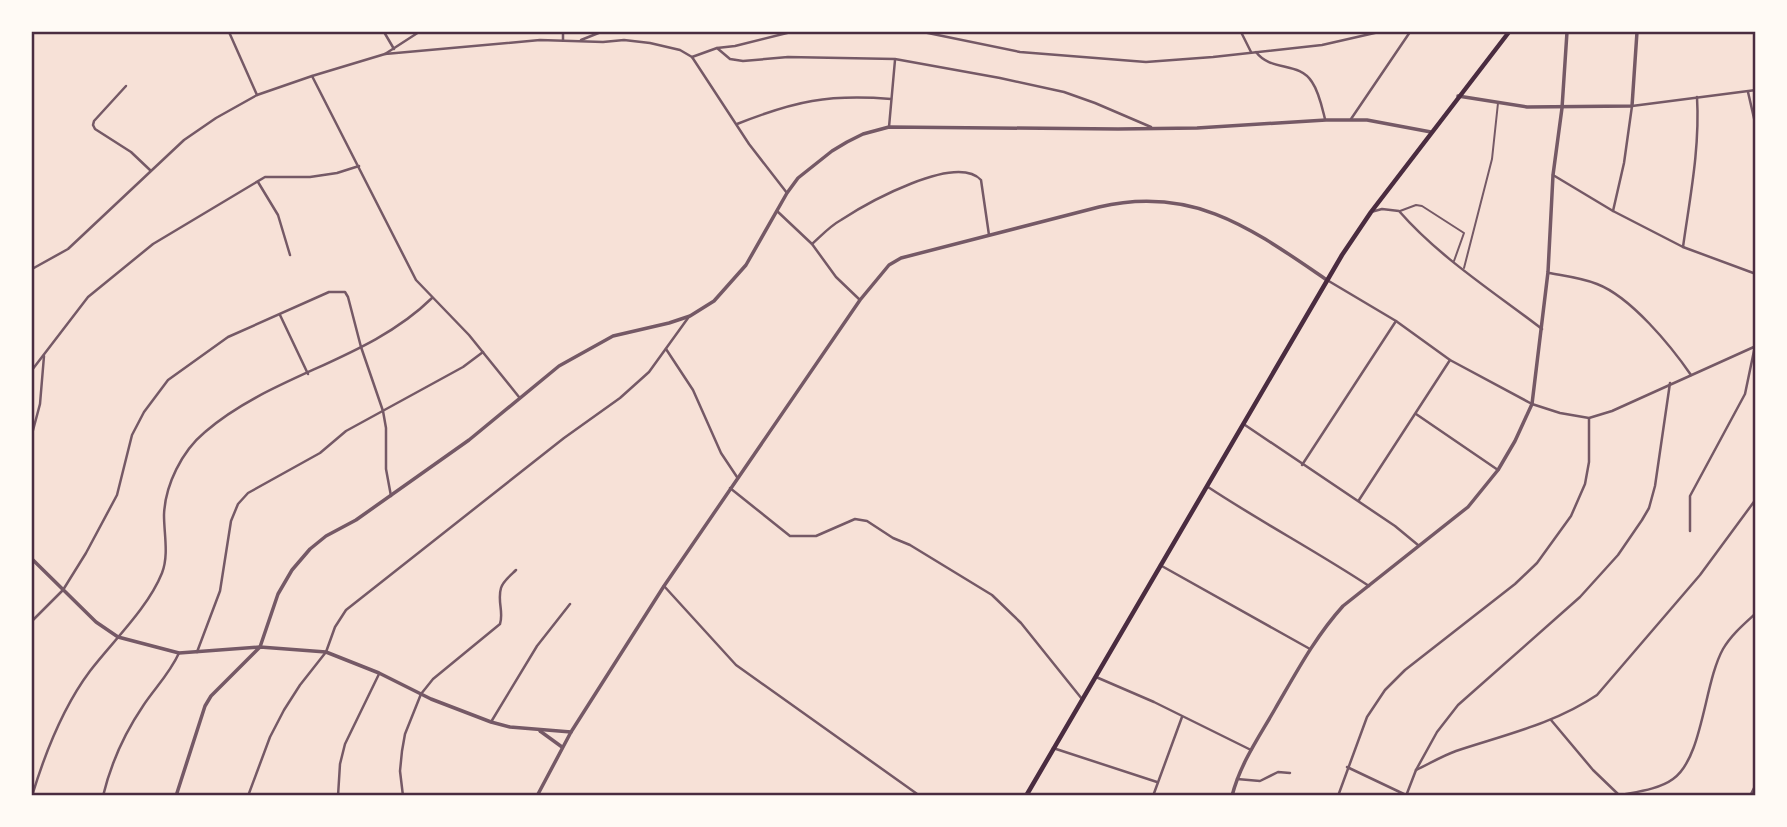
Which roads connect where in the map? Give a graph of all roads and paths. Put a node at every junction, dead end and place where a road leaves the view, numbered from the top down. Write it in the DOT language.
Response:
graph roads {
  1 [pos="229,32"];
  2 [pos="384,32"];
  3 [pos="419,32"];
  4 [pos="563,32"];
  5 [pos="601,32"];
  6 [pos="791,32"];
  7 [pos="923,32"];
  8 [pos="1241,32"];
  9 [pos="1380,32"];
  10 [pos="1410,32"];
  11 [pos="1509,32"];
  12 [pos="1567,32"];
  13 [pos="1637,32"];
  14 [pos="563,40"];
  15 [pos="578,41"];
  16 [pos="717,48"];
  17 [pos="394,49"];
  18 [pos="1251,52"];
  19 [pos="1256,52"];
  20 [pos="385,54"];
  21 [pos="692,57"];
  22 [pos="895,59"];
  23 [pos="312,76"];
  24 [pos="126,86"];
  25 [pos="1755,90"];
  26 [pos="1748,91"];
  27 [pos="257,95"];
  28 [pos="1458,96"];
  29 [pos="1697,96"];
  30 [pos="891,99"];
  31 [pos="1498,103"];
  32 [pos="1632,106"];
  33 [pos="1562,108"];
  34 [pos="1326,120"];
  35 [pos="1349,122"];
  36 [pos="736,124"];
  37 [pos="889,127"];
  38 [pos="1151,127"];
  39 [pos="1755,127"];
  40 [pos="1431,132"];
  41 [pos="359,166"];
  42 [pos="150,170"];
  43 [pos="1553,175"];
  44 [pos="258,181"];
  45 [pos="787,193"];
  46 [pos="777,211"];
  47 [pos="1399,211"];
  48 [pos="1614,211"];
  49 [pos="1371,212"];
  50 [pos="989,235"];
  51 [pos="811,244"];
  52 [pos="1683,247"];
  53 [pos="290,255"];
  54 [pos="1454,261"];
  55 [pos="1464,268"];
  56 [pos="32,269"];
  57 [pos="1548,272"];
  58 [pos="1755,274"];
  59 [pos="1327,280"];
  60 [pos="432,298"];
  61 [pos="860,300"];
  62 [pos="280,315"];
  63 [pos="690,316"];
  64 [pos="1396,321"];
  65 [pos="1542,329"];
  66 [pos="1755,346"];
  67 [pos="361,347"];
  68 [pos="666,349"];
  69 [pos="483,352"];
  70 [pos="44,356"];
  71 [pos="1450,360"];
  72 [pos="32,370"];
  73 [pos="308,374"];
  74 [pos="1691,375"];
  75 [pos="1670,383"];
  76 [pos="519,397"];
  77 [pos="1532,404"];
  78 [pos="383,411"];
  79 [pos="1416,414"];
  80 [pos="1589,418"];
  81 [pos="1245,425"];
  82 [pos="32,434"];
  83 [pos="1302,465"];
  84 [pos="1498,470"];
  85 [pos="737,477"];
  86 [pos="1207,487"];
  87 [pos="730,488"];
  88 [pos="391,496"];
  89 [pos="1755,499"];
  90 [pos="1359,500"];
  91 [pos="1690,531"];
  92 [pos="1418,545"];
  93 [pos="32,559"];
  94 [pos="1160,565"];
  95 [pos="516,570"];
  96 [pos="664,586"];
  97 [pos="1369,586"];
  98 [pos="63,590"];
  99 [pos="570,604"];
  100 [pos="1755,613"];
  101 [pos="32,621"];
  102 [pos="118,637"];
  103 [pos="260,647"];
  104 [pos="1310,649"];
  105 [pos="326,652"];
  106 [pos="179,653"];
  107 [pos="197,653"];
  108 [pos="379,673"];
  109 [pos="1096,677"];
  110 [pos="421,694"];
  111 [pos="1083,699"];
  112 [pos="1182,716"];
  113 [pos="1551,720"];
  114 [pos="491,722"];
  115 [pos="538,730"];
  116 [pos="571,732"];
  117 [pos="562,747"];
  118 [pos="1053,748"];
  119 [pos="1251,750"];
  120 [pos="1347,767"];
  121 [pos="1416,770"];
  122 [pos="1290,773"];
  123 [pos="1237,779"];
  124 [pos="1157,782"];
  125 [pos="1755,784"];
  126 [pos="1406,795"];
  127 [pos="1618,795"];
  128 [pos="32,796"];
  129 [pos="103,796"];
  130 [pos="176,796"];
  131 [pos="248,796"];
  132 [pos="338,796"];
  133 [pos="403,796"];
  134 [pos="537,796"];
  135 [pos="920,796"];
  136 [pos="1026,796"];
  137 [pos="1153,796"];
  138 [pos="1232,796"];
  139 [pos="1338,796"];
  140 [pos="1750,796"];
  1 -- 27 [label="street"];
  2 -- 17 [label="street"];
  3 -- 17 [label="street"];
  4 -- 14 [label="street"];
  5 -- 15 [label="street"];
  6 -- 16 [label="street"];
  7 -- 18 [label="street"];
  8 -- 18 [label="street"];
  9 -- 19 [label="street"];
  10 -- 35 [label="street"];
  11 -- 28 [label="main road"];
  12 -- 33 [label="street"];
  13 -- 32 [label="street"];
  14 -- 15 [label="street"];
  14 -- 20 [label="street"];
  15 -- 21 [label="street"];
  16 -- 21 [label="street"];
  16 -- 22 [label="street"];
  17 -- 20 [label="street"];
  18 -- 19 [label="street"];
  19 -- 34 [label="street"];
  20 -- 23 [label="street"];
  21 -- 36 [label="street"];
  22 -- 30 [label="street"];
  22 -- 38 [label="street"];
  23 -- 27 [label="street"];
  23 -- 41 [label="street"];
  24 -- 42 [label="street"];
  25 -- 26 [label="street"];
  26 -- 29 [label="street"];
  26 -- 39 [label="street"];
  27 -- 42 [label="street"];
  28 -- 31 [label="street"];
  28 -- 40 [label="main road"];
  29 -- 32 [label="street"];
  29 -- 52 [label="street"];
  30 -- 36 [label="street"];
  30 -- 37 [label="street"];
  31 -- 33 [label="street"];
  31 -- 55 [label="lane"];
  32 -- 33 [label="street"];
  32 -- 48 [label="street"];
  33 -- 43 [label="street"];
  34 -- 35 [label="street"];
  34 -- 38 [label="street"];
  35 -- 40 [label="street"];
  36 -- 45 [label="street"];
  37 -- 38 [label="street"];
  37 -- 45 [label="street"];
  40 -- 49 [label="main road"];
  41 -- 44 [label="street"];
  41 -- 60 [label="street"];
  42 -- 56 [label="street"];
  43 -- 48 [label="street"];
  43 -- 57 [label="street"];
  44 -- 53 [label="street"];
  44 -- 70 [label="street"];
  45 -- 46 [label="street"];
  46 -- 51 [label="street"];
  46 -- 63 [label="street"];
  47 -- 49 [label="street"];
  47 -- 54 [label="street"];
  47 -- 54 [label="lane"];
  48 -- 52 [label="street"];
  49 -- 59 [label="main road"];
  50 -- 51 [label="street"];
  50 -- 59 [label="street"];
  50 -- 61 [label="street"];
  51 -- 61 [label="street"];
  52 -- 58 [label="street"];
  54 -- 55 [label="street"];
  55 -- 65 [label="street"];
  57 -- 65 [label="street"];
  57 -- 74 [label="street"];
  59 -- 64 [label="street"];
  59 -- 81 [label="main road"];
  60 -- 67 [label="street"];
  60 -- 69 [label="street"];
  61 -- 85 [label="street"];
  62 -- 67 [label="street"];
  62 -- 73 [label="street"];
  62 -- 98 [label="street"];
  63 -- 68 [label="street"];
  63 -- 76 [label="street"];
  64 -- 71 [label="street"];
  64 -- 83 [label="street"];
  65 -- 77 [label="street"];
  66 -- 74 [label="street"];
  66 -- 91 [label="street"];
  67 -- 73 [label="street"];
  67 -- 78 [label="street"];
  68 -- 85 [label="street"];
  68 -- 105 [label="street"];
  69 -- 76 [label="street"];
  69 -- 78 [label="street"];
  70 -- 72 [label="street"];
  70 -- 82 [label="street"];
  71 -- 77 [label="street"];
  71 -- 79 [label="street"];
  73 -- 102 [label="street"];
  74 -- 75 [label="street"];
  75 -- 80 [label="street"];
  75 -- 121 [label="street"];
  76 -- 88 [label="street"];
  77 -- 80 [label="street"];
  77 -- 84 [label="street"];
  78 -- 88 [label="street"];
  78 -- 107 [label="street"];
  79 -- 84 [label="street"];
  79 -- 90 [label="street"];
  80 -- 120 [label="street"];
  81 -- 83 [label="street"];
  81 -- 86 [label="main road"];
  83 -- 90 [label="street"];
  84 -- 92 [label="street"];
  85 -- 87 [label="street"];
  86 -- 94 [label="main road"];
  86 -- 97 [label="street"];
  87 -- 96 [label="street"];
  87 -- 111 [label="street"];
  88 -- 103 [label="street"];
  89 -- 113 [label="street"];
  90 -- 92 [label="street"];
  92 -- 97 [label="street"];
  93 -- 98 [label="street"];
  94 -- 104 [label="street"];
  94 -- 109 [label="main road"];
  95 -- 110 [label="street"];
  96 -- 116 [label="street"];
  96 -- 135 [label="street"];
  97 -- 104 [label="street"];
  98 -- 101 [label="street"];
  98 -- 102 [label="street"];
  99 -- 114 [label="street"];
  100 -- 127 [label="street"];
  102 -- 106 [label="street"];
  102 -- 128 [label="street"];
  103 -- 105 [label="street"];
  103 -- 107 [label="street"];
  103 -- 130 [label="street"];
  104 -- 119 [label="street"];
  105 -- 108 [label="street"];
  105 -- 131 [label="street"];
  106 -- 107 [label="street"];
  106 -- 129 [label="street"];
  108 -- 110 [label="street"];
  108 -- 132 [label="street"];
  109 -- 111 [label="main road"];
  109 -- 112 [label="street"];
  110 -- 114 [label="street"];
  110 -- 133 [label="street"];
  111 -- 118 [label="main road"];
  112 -- 119 [label="street"];
  112 -- 124 [label="street"];
  113 -- 121 [label="street"];
  113 -- 127 [label="street"];
  114 -- 115 [label="street"];
  115 -- 116 [label="street"];
  115 -- 117 [label="street"];
  116 -- 117 [label="street"];
  117 -- 134 [label="street"];
  118 -- 124 [label="street"];
  118 -- 136 [label="main road"];
  119 -- 123 [label="street"];
  120 -- 126 [label="street"];
  120 -- 139 [label="street"];
  121 -- 126 [label="street"];
  122 -- 123 [label="street"];
  123 -- 138 [label="street"];
  124 -- 137 [label="street"];
  125 -- 140 [label="street"];
}
